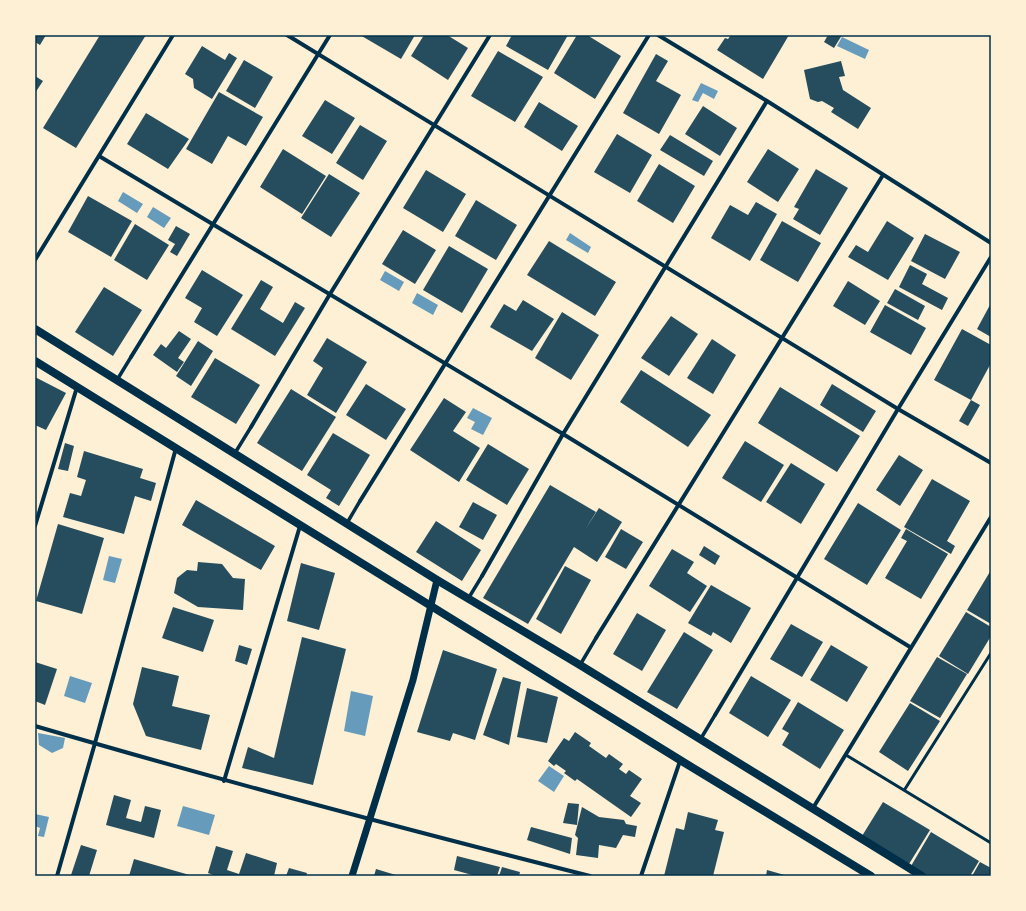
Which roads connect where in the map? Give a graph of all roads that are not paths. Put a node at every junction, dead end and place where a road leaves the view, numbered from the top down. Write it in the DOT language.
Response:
graph roads {
  1 [pos="173,35"];
  2 [pos="287,35"];
  3 [pos="330,35"];
  4 [pos="490,35"];
  5 [pos="649,35"];
  6 [pos="658,35"];
  7 [pos="319,54"];
  8 [pos="767,101"];
  9 [pos="436,126"];
  10 [pos="99,156"];
  11 [pos="883,175"];
  12 [pos="550,196"];
  13 [pos="214,225"];
  14 [pos="991,243"];
  15 [pos="991,257"];
  16 [pos="35,260"];
  17 [pos="666,267"];
  18 [pos="330,294"];
  19 [pos="35,329"];
  20 [pos="781,337"];
  21 [pos="131,357"];
  22 [pos="35,360"];
  23 [pos="445,364"];
  24 [pos="117,380"];
  25 [pos="77,387"];
  26 [pos="898,409"];
  27 [pos="251,427"];
  28 [pos="562,434"];
  29 [pos="176,448"];
  30 [pos="235,453"];
  31 [pos="991,463"];
  32 [pos="360,501"];
  33 [pos="679,504"];
  34 [pos="991,517"];
  35 [pos="347,523"];
  36 [pos="300,525"];
  37 [pos="35,526"];
  38 [pos="482,576"];
  39 [pos="798,577"];
  40 [pos="437,580"];
  41 [pos="468,599"];
  42 [pos="430,605"];
  43 [pos="596,638"];
  44 [pos="910,647"];
  45 [pos="991,653"];
  46 [pos="580,665"];
  47 [pos="715,715"];
  48 [pos="35,726"];
  49 [pos="700,740"];
  50 [pos="96,744"];
  51 [pos="846,755"];
  52 [pos="680,760"];
  53 [pos="224,781"];
  54 [pos="905,789"];
  55 [pos="813,808"];
  56 [pos="368,820"];
  57 [pos="991,843"];
  58 [pos="57,876"];
  59 [pos="352,876"];
  60 [pos="590,876"];
  61 [pos="641,876"];
  62 [pos="871,876"];
  63 [pos="922,876"];
  1 -- 10 [label="street"];
  2 -- 7 [label="street"];
  3 -- 7 [label="street"];
  4 -- 9 [label="street"];
  5 -- 12 [label="street"];
  6 -- 8 [label="street"];
  7 -- 9 [label="street"];
  7 -- 13 [label="street"];
  8 -- 11 [label="street"];
  8 -- 17 [label="street"];
  9 -- 12 [label="street"];
  9 -- 18 [label="street"];
  10 -- 13 [label="street"];
  10 -- 16 [label="street"];
  11 -- 14 [label="street"];
  11 -- 20 [label="street"];
  12 -- 17 [label="street"];
  12 -- 23 [label="street"];
  13 -- 18 [label="street"];
  13 -- 21 [label="street"];
  15 -- 26 [label="street"];
  17 -- 20 [label="street"];
  17 -- 28 [label="street"];
  18 -- 23 [label="street"];
  18 -- 27 [label="street"];
  19 -- 24 [label="main road"];
  20 -- 26 [label="street"];
  20 -- 33 [label="street"];
  21 -- 24 [label="street"];
  22 -- 25 [label="main road"];
  23 -- 28 [label="street"];
  23 -- 32 [label="street"];
  24 -- 30 [label="main road"];
  25 -- 29 [label="main road"];
  25 -- 37 [label="street"];
  26 -- 31 [label="street"];
  26 -- 39 [label="street"];
  27 -- 30 [label="street"];
  28 -- 33 [label="street"];
  28 -- 38 [label="street"];
  29 -- 36 [label="main road"];
  29 -- 50 [label="street"];
  30 -- 35 [label="main road"];
  32 -- 35 [label="street"];
  33 -- 39 [label="street"];
  33 -- 43 [label="street"];
  34 -- 44 [label="street"];
  35 -- 40 [label="main road"];
  36 -- 42 [label="main road"];
  36 -- 53 [label="street"];
  38 -- 41 [label="street"];
  39 -- 44 [label="street"];
  39 -- 47 [label="street"];
  40 -- 41 [label="main road"];
  40 -- 42 [label="street"];
  41 -- 46 [label="main road"];
  42 -- 52 [label="main road"];
  42 -- 56 [label="street"];
  43 -- 46 [label="street"];
  44 -- 51 [label="street"];
  45 -- 54 [label="lane"];
  46 -- 49 [label="main road"];
  47 -- 49 [label="street"];
  48 -- 50 [label="street"];
  49 -- 55 [label="main road"];
  50 -- 53 [label="street"];
  50 -- 58 [label="street"];
  51 -- 54 [label="lane"];
  51 -- 55 [label="street"];
  52 -- 61 [label="street"];
  52 -- 62 [label="main road"];
  53 -- 56 [label="street"];
  54 -- 57 [label="lane"];
  55 -- 63 [label="main road"];
  56 -- 59 [label="street"];
  56 -- 60 [label="street"];
}
